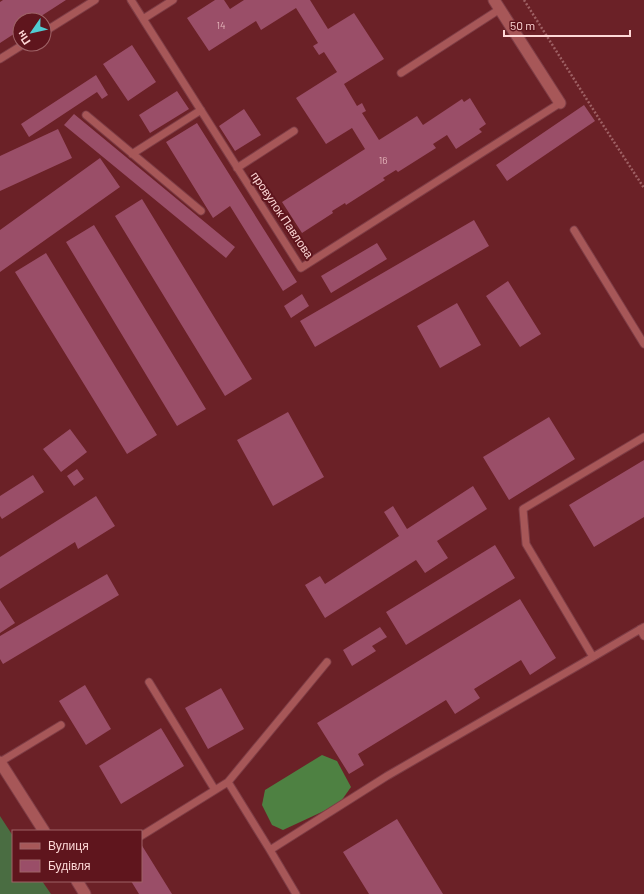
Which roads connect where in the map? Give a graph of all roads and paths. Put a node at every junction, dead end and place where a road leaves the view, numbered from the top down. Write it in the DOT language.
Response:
graph roads {
  1 [pos="95,0"];
  2 [pos="131,0"];
  3 [pos="173,0"];
  4 [pos="524,0"];
  5 [pos="497,4"];
  6 [pos="143,19"];
  7 [pos="52,27"];
  8 [pos="12,52"];
  9 [pos="0,59"];
  10 [pos="401,73"];
  11 [pos="560,103"];
  12 [pos="201,110"];
  13 [pos="86,115"];
  14 [pos="294,131"];
  15 [pos="132,154"];
  16 [pos="237,168"];
  17 [pos="644,188"];
  18 [pos="201,211"];
  19 [pos="574,230"];
  20 [pos="644,344"];
  21 [pos="644,436"];
  22 [pos="642,628"];
  23 [pos="644,636"];
  24 [pos="593,657"];
  25 [pos="327,662"];
  26 [pos="149,682"];
  27 [pos="61,725"];
  28 [pos="0,762"];
  29 [pos="228,782"];
  30 [pos="215,790"];
  31 [pos="43,830"];
  32 [pos="142,835"];
  33 [pos="270,850"];
  34 [pos="78,882"];
  35 [pos="85,894"];
  36 [pos="296,894"];
  1 -- 7 [label="lane"];
  2 -- 6 [label="lane, провулок Павлова"];
  3 -- 6 [label="lane"];
  4 -- 17 [label="path"];
  5 -- 10 [label="lane"];
  5 -- 11 [label="street"];
  6 -- 12 [label="lane, провулок Павлова"];
  8 -- 9 [label="lane"];
  11 -- 16 [label="lane, провулок Павлова"];
  12 -- 15 [label="lane"];
  12 -- 16 [label="lane, провулок Павлова"];
  13 -- 15 [label="lane"];
  14 -- 16 [label="lane"];
  15 -- 18 [label="lane"];
  19 -- 20 [label="lane"];
  21 -- 24 [label="lane"];
  22 -- 23 [label="lane"];
  22 -- 24 [label="lane"];
  24 -- 33 [label="lane"];
  25 -- 29 [label="lane"];
  26 -- 30 [label="lane"];
  27 -- 28 [label="lane"];
  28 -- 31 [label="street"];
  29 -- 30 [label="lane"];
  29 -- 33 [label="lane"];
  30 -- 32 [label="lane"];
  33 -- 36 [label="lane"];
  34 -- 35 [label="street"];
}
